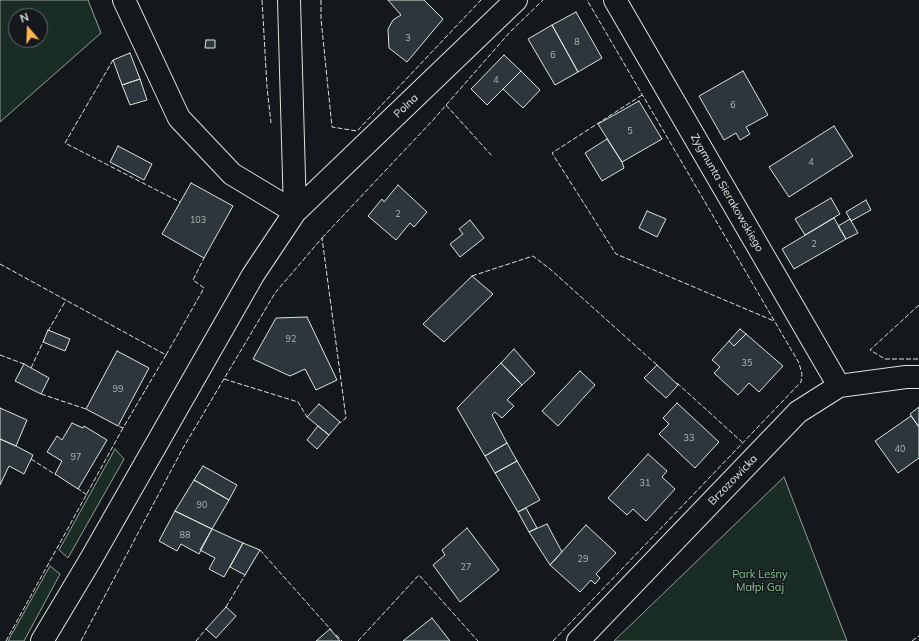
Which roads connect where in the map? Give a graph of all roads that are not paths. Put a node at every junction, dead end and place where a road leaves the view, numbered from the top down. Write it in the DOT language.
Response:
graph roads {
  1 [pos="124,0"];
  2 [pos="289,0"];
  3 [pos="516,0"];
  4 [pos="615,0"];
  5 [pos="295,212"];
  6 [pos="919,377"];
  7 [pos="839,386"];
  8 [pos="42,641"];
  9 [pos="578,641"];
  1 -- 5 [label="street"];
  2 -- 5 [label="street"];
  3 -- 5 [label="street, Polna"];
  4 -- 7 [label="street, Zygmunta Sierakowskiego"];
  5 -- 8 [label="street, Polna"];
  6 -- 7 [label="street, Brzozowicka"];
  7 -- 9 [label="street, Brzozowicka"];
}
